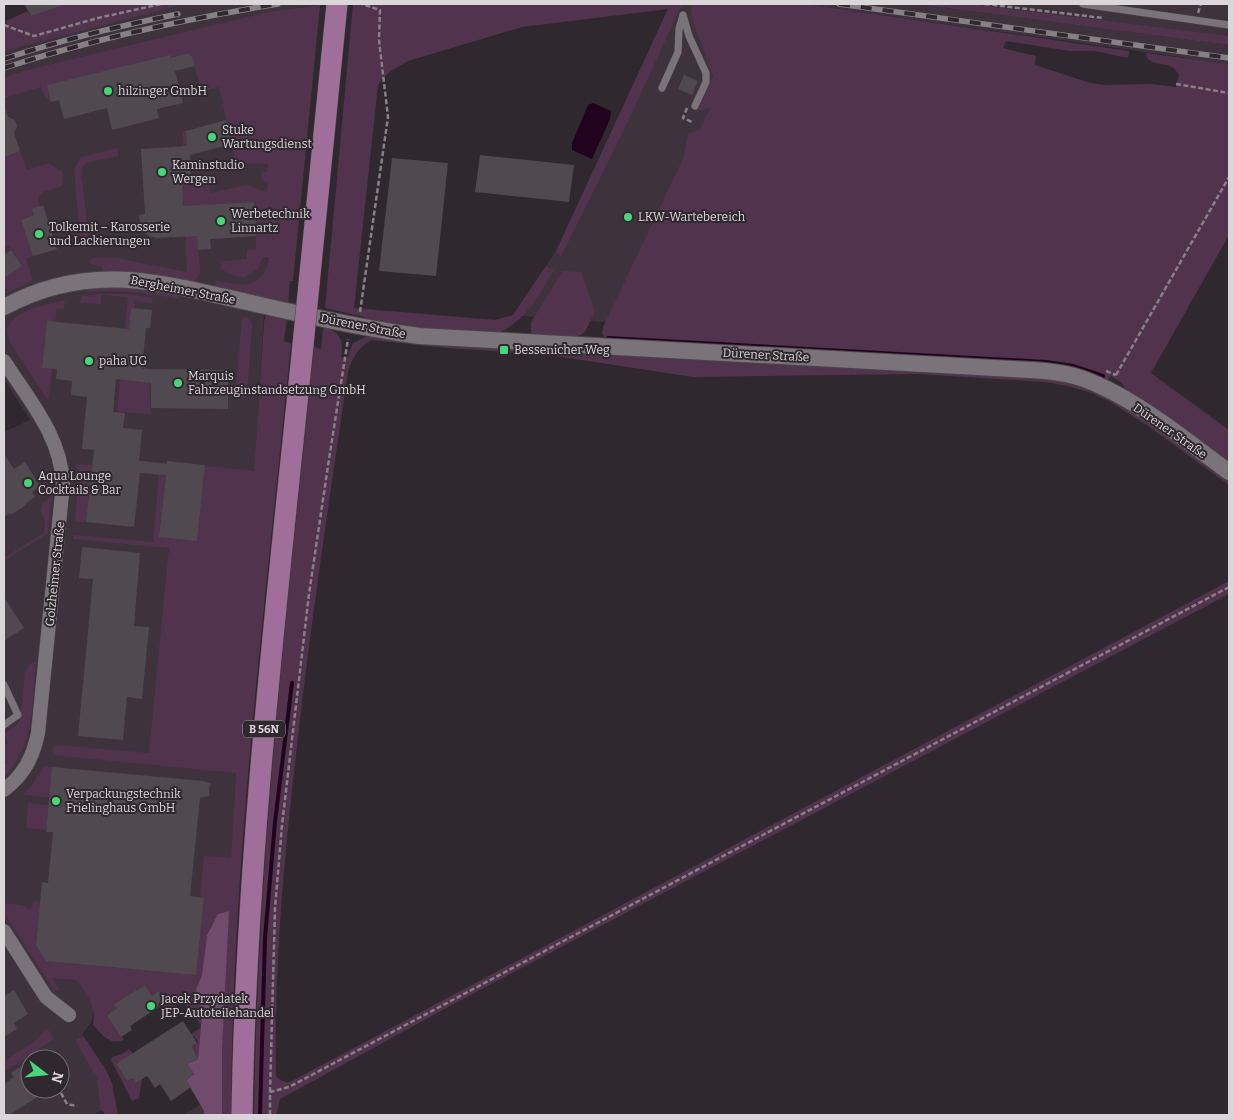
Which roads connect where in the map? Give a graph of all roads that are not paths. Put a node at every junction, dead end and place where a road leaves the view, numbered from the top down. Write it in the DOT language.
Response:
graph roads {
  1 [pos="337,4"];
  2 [pos="1083,4"];
  3 [pos="1229,25"];
  4 [pos="662,88"];
  5 [pos="695,106"];
  6 [pos="4,307"];
  7 [pos="277,309"];
  8 [pos="4,361"];
  9 [pos="1229,472"];
  10 [pos="4,685"];
  11 [pos="4,725"];
  12 [pos="4,790"];
  13 [pos="4,931"];
  14 [pos="69,1015"];
  15 [pos="242,1115"];
  1 -- 15 [label="main road, B 56N, bridge"];
  2 -- 3 [label="lane"];
  4 -- 5 [label="lane"];
  6 -- 7 [label="street, Bergheimer Straße"];
  7 -- 9 [label="street, Dürener Straße"];
  8 -- 12 [label="street, Golzheimer Straße"];
  10 -- 11 [label="lane"];
  13 -- 14 [label="street"];
}
